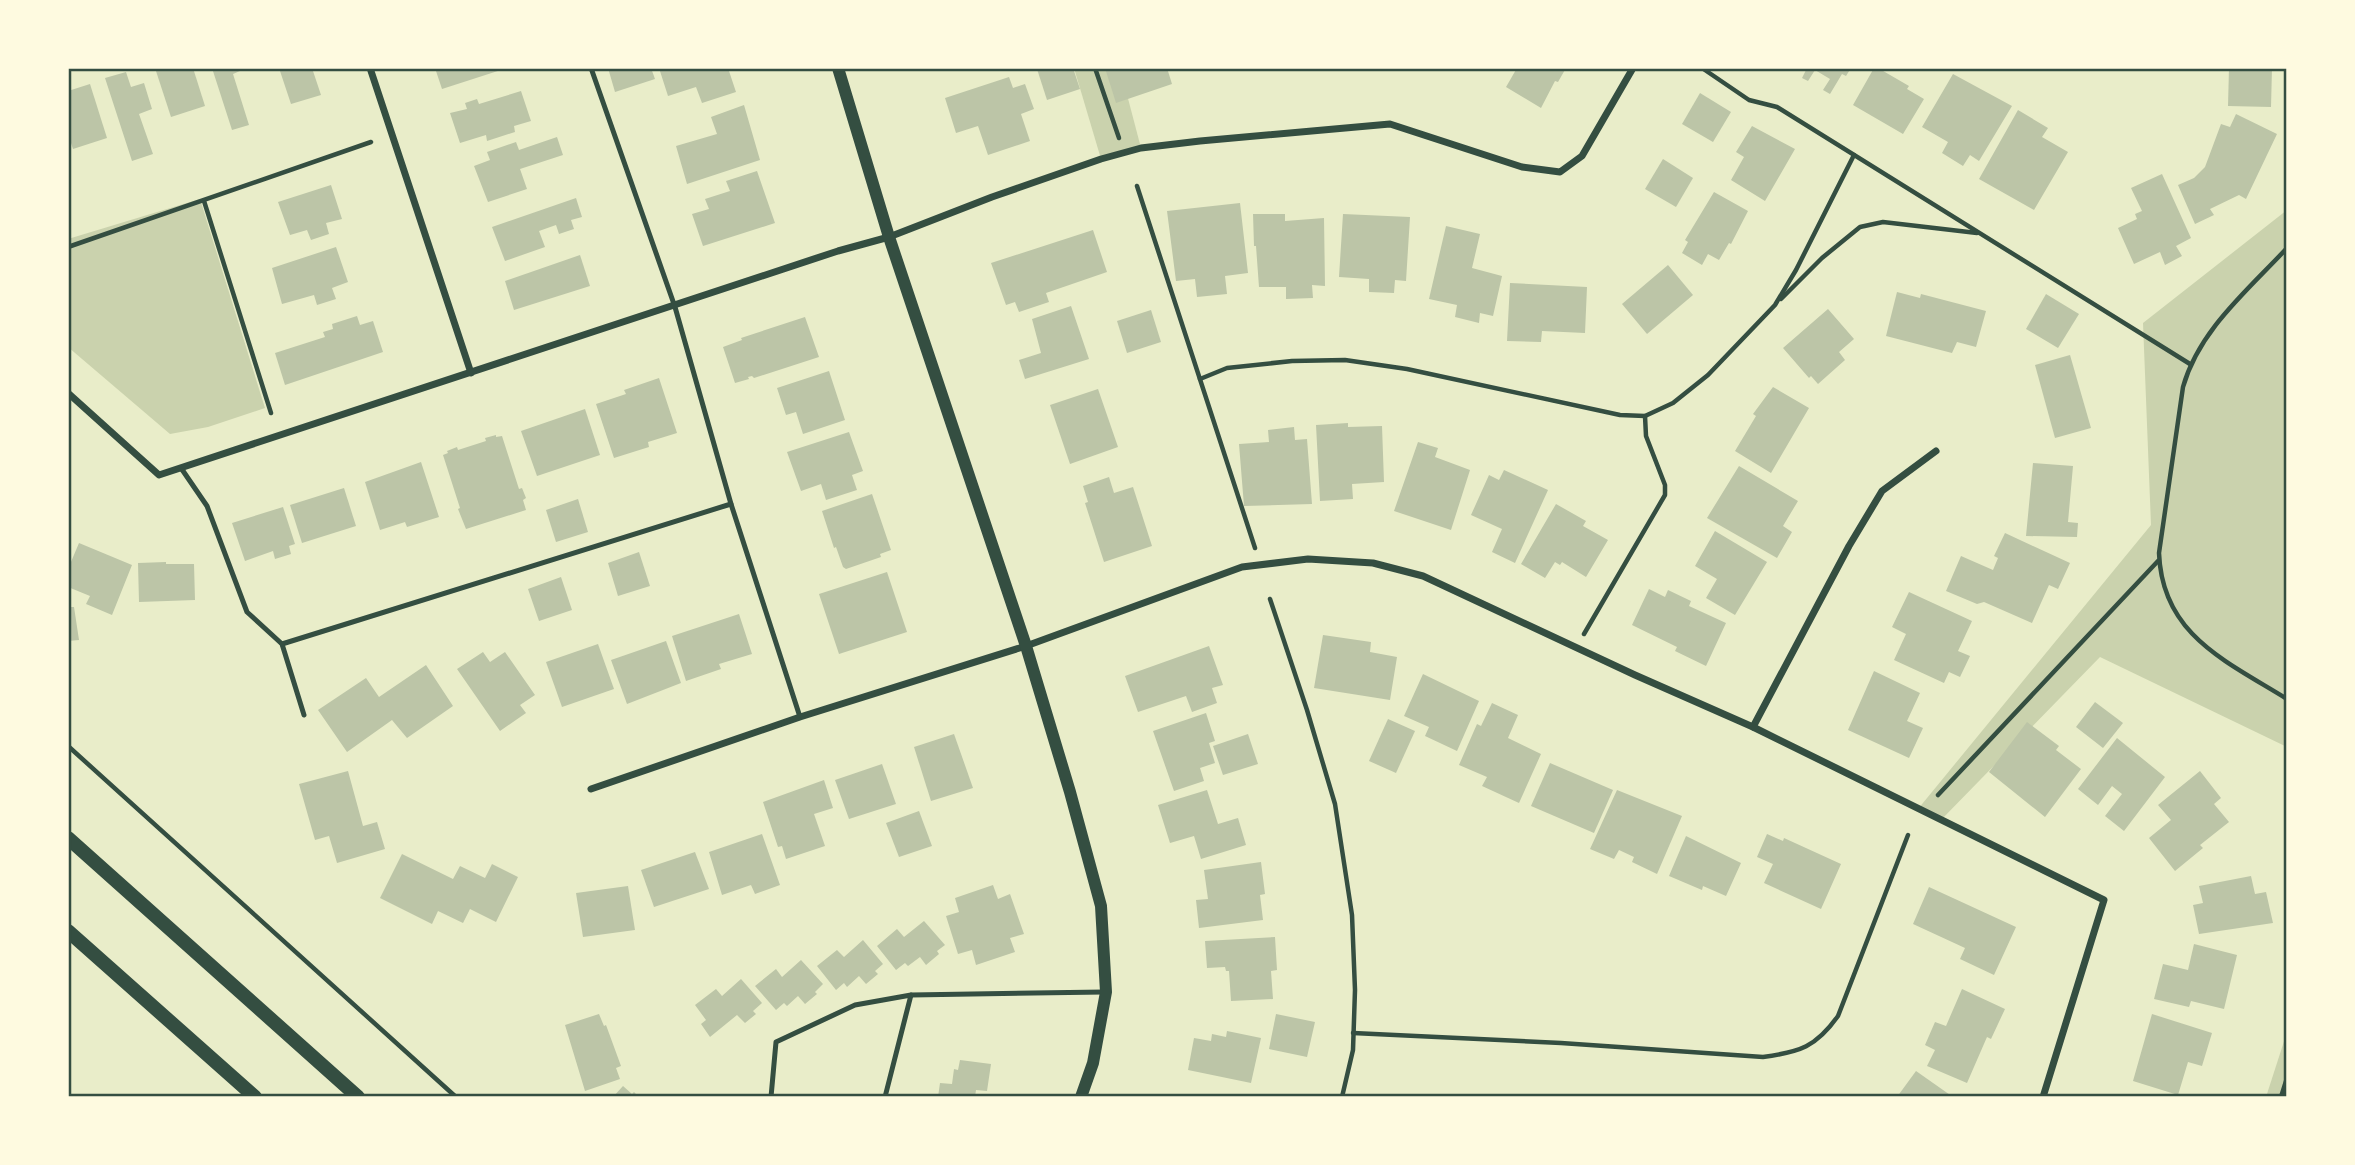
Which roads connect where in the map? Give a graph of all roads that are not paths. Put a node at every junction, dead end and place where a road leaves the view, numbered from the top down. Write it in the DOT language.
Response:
graph roads {
  1 [pos="370,68"];
  2 [pos="591,68"];
  3 [pos="838,68"];
  4 [pos="1633,68"];
  5 [pos="889,237"];
  6 [pos="675,307"];
  7 [pos="471,373"];
  8 [pos="68,393"];
  9 [pos="1936,451"];
  10 [pos="181,468"];
  11 [pos="731,504"];
  12 [pos="282,644"];
  13 [pos="1026,646"];
  14 [pos="303,715"];
  15 [pos="800,717"];
  16 [pos="1753,727"];
  17 [pos="591,789"];
  18 [pos="68,838"];
  19 [pos="68,931"];
  20 [pos="1106,992"];
  21 [pos="911,995"];
  22 [pos="255,1097"];
  23 [pos="358,1097"];
  24 [pos="771,1097"];
  25 [pos="885,1097"];
  26 [pos="1081,1097"];
  27 [pos="2043,1097"];
  1 -- 7 [label="street"];
  2 -- 6 [label="lane"];
  3 -- 5 [label="street"];
  4 -- 5 [label="street"];
  5 -- 6 [label="street"];
  5 -- 13 [label="street"];
  6 -- 7 [label="street"];
  6 -- 11 [label="lane"];
  7 -- 10 [label="street"];
  8 -- 10 [label="street"];
  9 -- 16 [label="street"];
  10 -- 12 [label="lane"];
  11 -- 12 [label="lane"];
  11 -- 15 [label="lane"];
  12 -- 14 [label="lane"];
  13 -- 15 [label="street"];
  13 -- 16 [label="street"];
  13 -- 20 [label="street"];
  15 -- 17 [label="street"];
  16 -- 27 [label="street"];
  18 -- 23 [label="main road"];
  19 -- 22 [label="main road"];
  20 -- 21 [label="lane"];
  20 -- 26 [label="street"];
  21 -- 24 [label="lane"];
  21 -- 25 [label="lane"];
}
